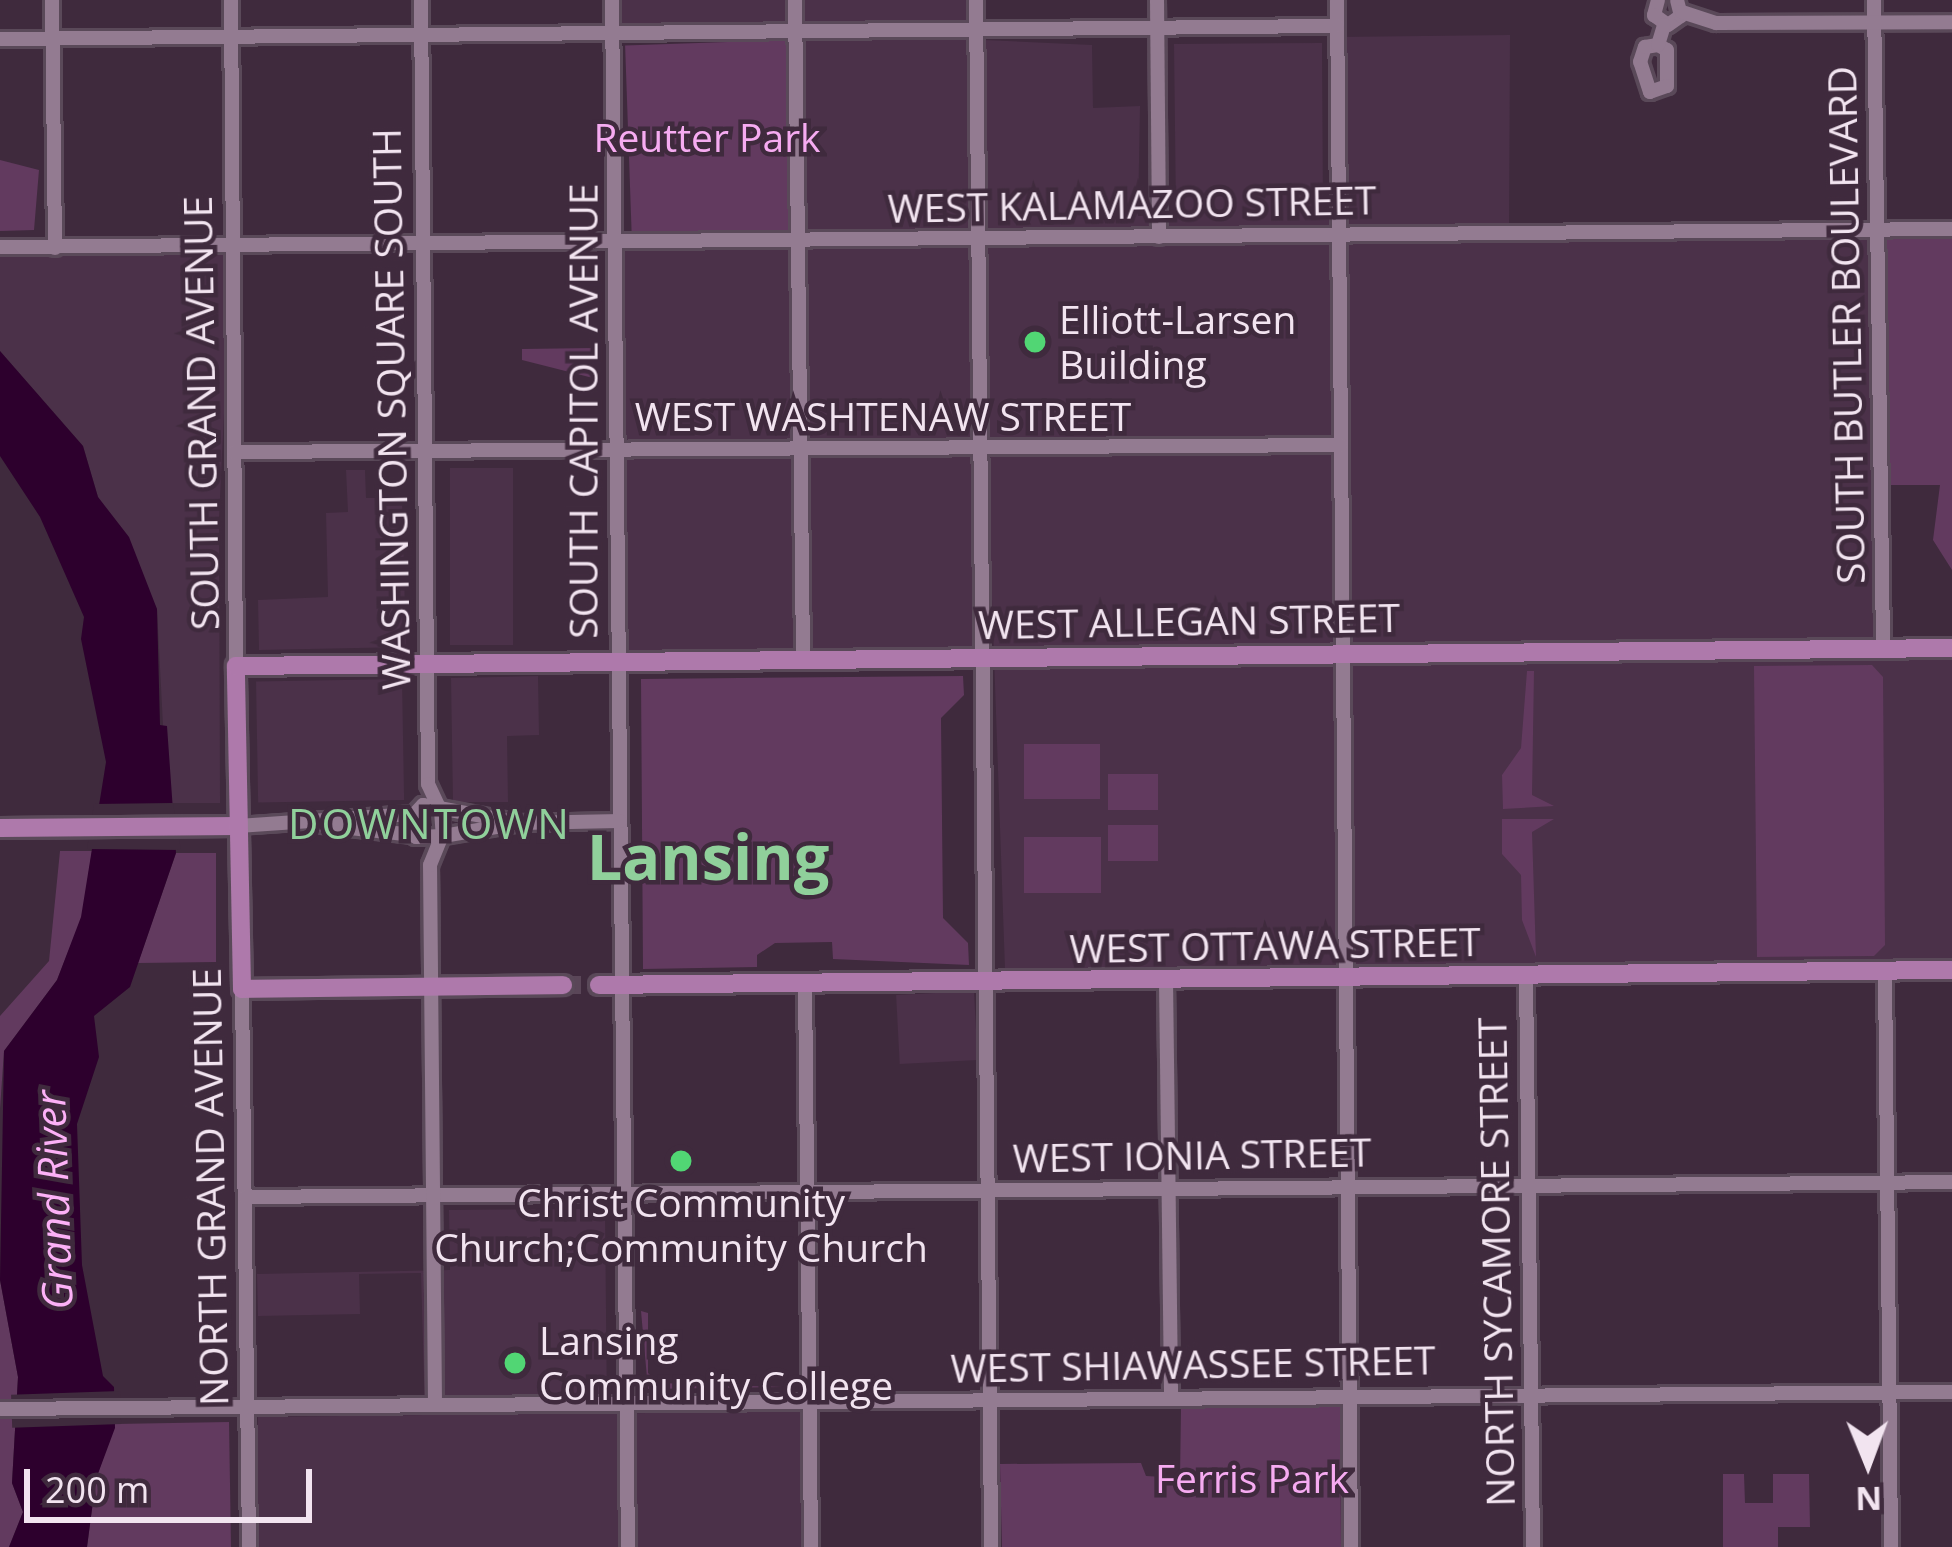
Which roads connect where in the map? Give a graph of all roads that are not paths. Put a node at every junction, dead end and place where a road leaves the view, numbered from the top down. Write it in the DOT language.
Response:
graph roads {
  1 [pos="52,0"];
  2 [pos="231,0"];
  3 [pos="421,0"];
  4 [pos="612,0"];
  5 [pos="795,0"];
  6 [pos="976,0"];
  7 [pos="1157,0"];
  8 [pos="1337,0"];
  9 [pos="1658,0"];
  10 [pos="1874,0"];
  11 [pos="1680,6"];
  12 [pos="1875,22"];
  13 [pos="1952,22"];
  14 [pos="1664,25"];
  15 [pos="1337,26"];
  16 [pos="1157,28"];
  17 [pos="976,29"];
  18 [pos="795,31"];
  19 [pos="421,33"];
  20 [pos="613,33"];
  21 [pos="231,36"];
  22 [pos="52,38"];
  23 [pos="0,39"];
  24 [pos="1658,45"];
  25 [pos="1952,229"];
  26 [pos="1877,230"];
  27 [pos="1340,235"];
  28 [pos="1159,237"];
  29 [pos="979,238"];
  30 [pos="798,240"];
  31 [pos="616,242"];
  32 [pos="423,244"];
  33 [pos="232,246"];
  34 [pos="0,248"];
  35 [pos="55,248"];
  36 [pos="1341,445"];
  37 [pos="981,448"];
  38 [pos="800,449"];
  39 [pos="616,451"];
  40 [pos="234,452"];
  41 [pos="426,452"];
  42 [pos="1883,648"];
  43 [pos="1952,648"];
  44 [pos="1342,653"];
  45 [pos="983,656"];
  46 [pos="803,658"];
  47 [pos="617,660"];
  48 [pos="427,662"];
  49 [pos="236,666"];
  50 [pos="428,784"];
  51 [pos="440,809"];
  52 [pos="416,811"];
  53 [pos="620,821"];
  54 [pos="520,823"];
  55 [pos="323,825"];
  56 [pos="238,826"];
  57 [pos="0,828"];
  58 [pos="415,836"];
  59 [pos="442,837"];
  60 [pos="430,865"];
  61 [pos="1952,970"];
  62 [pos="1885,971"];
  63 [pos="1526,975"];
  64 [pos="1346,977"];
  65 [pos="1166,979"];
  66 [pos="986,980"];
  67 [pos="805,982"];
  68 [pos="622,984"];
  69 [pos="563,985"];
  70 [pos="599,985"];
  71 [pos="430,987"];
  72 [pos="242,988"];
  73 [pos="1952,1182"];
  74 [pos="1887,1183"];
  75 [pos="1529,1185"];
  76 [pos="1349,1186"];
  77 [pos="1168,1188"];
  78 [pos="988,1190"];
  79 [pos="807,1192"];
  80 [pos="624,1194"];
  81 [pos="433,1196"];
  82 [pos="245,1197"];
  83 [pos="1952,1392"];
  84 [pos="1531,1393"];
  85 [pos="1888,1393"];
  86 [pos="1351,1394"];
  87 [pos="1171,1396"];
  88 [pos="990,1400"];
  89 [pos="810,1401"];
  90 [pos="626,1402"];
  91 [pos="435,1404"];
  92 [pos="246,1405"];
  93 [pos="0,1409"];
  94 [pos="249,1547"];
  95 [pos="628,1547"];
  96 [pos="812,1547"];
  97 [pos="991,1547"];
  98 [pos="1352,1547"];
  99 [pos="1532,1547"];
  100 [pos="1891,1547"];
  1 -- 22 [label="street"];
  2 -- 21 [label="street, SOUTH GRAND AVENUE"];
  3 -- 19 [label="street, WASHINGTON SQUARE SOUTH"];
  4 -- 20 [label="street, SOUTH CAPITOL AVENUE"];
  5 -- 18 [label="street"];
  6 -- 17 [label="street"];
  7 -- 16 [label="street"];
  8 -- 15 [label="street"];
  9 -- 14 [label="street"];
  10 -- 12 [label="street, SOUTH BUTLER BOULEVARD"];
  11 -- 12 [label="street"];
  11 -- 14 [label="street"];
  12 -- 13 [label="street"];
  12 -- 26 [label="street, SOUTH BUTLER BOULEVARD"];
  14 -- 24 [label="street"];
  15 -- 16 [label="street"];
  15 -- 27 [label="street"];
  16 -- 17 [label="street"];
  16 -- 28 [label="street"];
  17 -- 18 [label="street"];
  17 -- 29 [label="street"];
  18 -- 20 [label="street"];
  18 -- 30 [label="street"];
  19 -- 20 [label="street"];
  19 -- 21 [label="street"];
  19 -- 32 [label="street, WASHINGTON SQUARE SOUTH"];
  20 -- 31 [label="street, SOUTH CAPITOL AVENUE"];
  21 -- 22 [label="street"];
  21 -- 33 [label="street, SOUTH GRAND AVENUE"];
  22 -- 23 [label="street"];
  22 -- 35 [label="street"];
  25 -- 26 [label="street, WEST KALAMAZOO STREET"];
  26 -- 27 [label="street, WEST KALAMAZOO STREET"];
  26 -- 42 [label="street, SOUTH BUTLER BOULEVARD"];
  27 -- 28 [label="street, WEST KALAMAZOO STREET"];
  27 -- 36 [label="street"];
  28 -- 29 [label="street, WEST KALAMAZOO STREET"];
  29 -- 30 [label="street, WEST KALAMAZOO STREET"];
  29 -- 37 [label="street"];
  30 -- 31 [label="street, WEST KALAMAZOO STREET"];
  30 -- 38 [label="street"];
  31 -- 32 [label="street, WEST KALAMAZOO STREET"];
  31 -- 39 [label="street, SOUTH CAPITOL AVENUE"];
  32 -- 33 [label="street, WEST KALAMAZOO STREET"];
  32 -- 41 [label="street, WASHINGTON SQUARE SOUTH"];
  33 -- 35 [label="street, WEST KALAMAZOO STREET"];
  33 -- 40 [label="street, SOUTH GRAND AVENUE"];
  34 -- 35 [label="street, WEST KALAMAZOO STREET"];
  36 -- 37 [label="street, WEST WASHTENAW STREET"];
  36 -- 44 [label="street"];
  37 -- 38 [label="street, WEST WASHTENAW STREET"];
  37 -- 45 [label="street"];
  38 -- 39 [label="street, WEST WASHTENAW STREET"];
  38 -- 46 [label="street"];
  39 -- 41 [label="street, WEST WASHTENAW STREET"];
  39 -- 47 [label="street, SOUTH CAPITOL AVENUE"];
  40 -- 41 [label="street, WEST WASHTENAW STREET"];
  40 -- 49 [label="street, SOUTH GRAND AVENUE"];
  41 -- 48 [label="street, WASHINGTON SQUARE SOUTH"];
  42 -- 43 [label="main road, WEST ALLEGAN STREET"];
  42 -- 44 [label="main road, WEST ALLEGAN STREET"];
  44 -- 45 [label="main road, WEST ALLEGAN STREET"];
  44 -- 64 [label="street"];
  45 -- 46 [label="main road, WEST ALLEGAN STREET"];
  45 -- 66 [label="street"];
  46 -- 47 [label="main road, WEST ALLEGAN STREET"];
  47 -- 48 [label="main road, WEST ALLEGAN STREET"];
  47 -- 53 [label="street, SOUTH CAPITOL AVENUE"];
  48 -- 49 [label="main road, WEST ALLEGAN STREET"];
  48 -- 50 [label="street, WASHINGTON SQUARE SOUTH"];
  49 -- 56 [label="main road, SOUTH GRAND AVENUE"];
  50 -- 51 [label="street, WASHINGTON SQUARE SOUTH"];
  50 -- 52 [label="street, WASHINGTON SQUARE SOUTH"];
  51 -- 52 [label="street"];
  51 -- 54 [label="street"];
  51 -- 59 [label="street"];
  52 -- 55 [label="street"];
  52 -- 58 [label="street"];
  53 -- 54 [label="street"];
  53 -- 68 [label="street, SOUTH CAPITOL AVENUE"];
  54 -- 59 [label="street"];
  55 -- 56 [label="street"];
  55 -- 58 [label="street"];
  56 -- 57 [label="main road"];
  56 -- 72 [label="main road, NORTH GRAND AVENUE"];
  58 -- 59 [label="street"];
  58 -- 60 [label="street"];
  59 -- 60 [label="street"];
  60 -- 71 [label="street"];
  61 -- 62 [label="main road, WEST OTTAWA STREET"];
  62 -- 63 [label="main road, WEST OTTAWA STREET"];
  62 -- 74 [label="street"];
  63 -- 64 [label="main road, WEST OTTAWA STREET"];
  63 -- 75 [label="street, NORTH SYCAMORE STREET"];
  64 -- 65 [label="main road, WEST OTTAWA STREET"];
  64 -- 76 [label="street"];
  65 -- 66 [label="main road, WEST OTTAWA STREET"];
  65 -- 77 [label="street"];
  66 -- 67 [label="main road, WEST OTTAWA STREET"];
  66 -- 78 [label="street"];
  67 -- 68 [label="main road, WEST OTTAWA STREET"];
  67 -- 79 [label="street"];
  68 -- 70 [label="main road, WEST OTTAWA STREET"];
  68 -- 80 [label="street, SOUTH CAPITOL AVENUE"];
  69 -- 71 [label="main road"];
  71 -- 72 [label="main road"];
  71 -- 81 [label="street"];
  72 -- 82 [label="street, NORTH GRAND AVENUE"];
  73 -- 74 [label="street, WEST IONIA STREET"];
  74 -- 75 [label="street, WEST IONIA STREET"];
  74 -- 85 [label="street"];
  75 -- 76 [label="street, WEST IONIA STREET"];
  75 -- 84 [label="street, NORTH SYCAMORE STREET"];
  76 -- 77 [label="street, WEST IONIA STREET"];
  76 -- 86 [label="street"];
  77 -- 78 [label="street, WEST IONIA STREET"];
  77 -- 87 [label="street"];
  78 -- 79 [label="street, WEST IONIA STREET"];
  78 -- 88 [label="street"];
  79 -- 80 [label="street, WEST IONIA STREET"];
  79 -- 89 [label="street"];
  80 -- 81 [label="street, WEST IONIA STREET"];
  80 -- 90 [label="street, SOUTH CAPITOL AVENUE"];
  81 -- 82 [label="street, WEST IONIA STREET"];
  81 -- 91 [label="street"];
  82 -- 92 [label="street, NORTH GRAND AVENUE"];
  83 -- 85 [label="street, WEST SHIAWASSEE STREET"];
  84 -- 85 [label="street, WEST SHIAWASSEE STREET"];
  84 -- 86 [label="street, WEST SHIAWASSEE STREET"];
  84 -- 99 [label="street, NORTH SYCAMORE STREET"];
  85 -- 100 [label="street"];
  86 -- 87 [label="street, WEST SHIAWASSEE STREET"];
  86 -- 98 [label="street"];
  87 -- 88 [label="street, WEST SHIAWASSEE STREET"];
  88 -- 89 [label="street, WEST SHIAWASSEE STREET"];
  88 -- 97 [label="street"];
  89 -- 90 [label="street, WEST SHIAWASSEE STREET"];
  89 -- 96 [label="street"];
  90 -- 91 [label="street, WEST SHIAWASSEE STREET"];
  90 -- 95 [label="street, SOUTH CAPITOL AVENUE"];
  91 -- 92 [label="street, WEST SHIAWASSEE STREET"];
  92 -- 93 [label="street, WEST SHIAWASSEE STREET"];
  92 -- 94 [label="street, NORTH GRAND AVENUE"];
}
